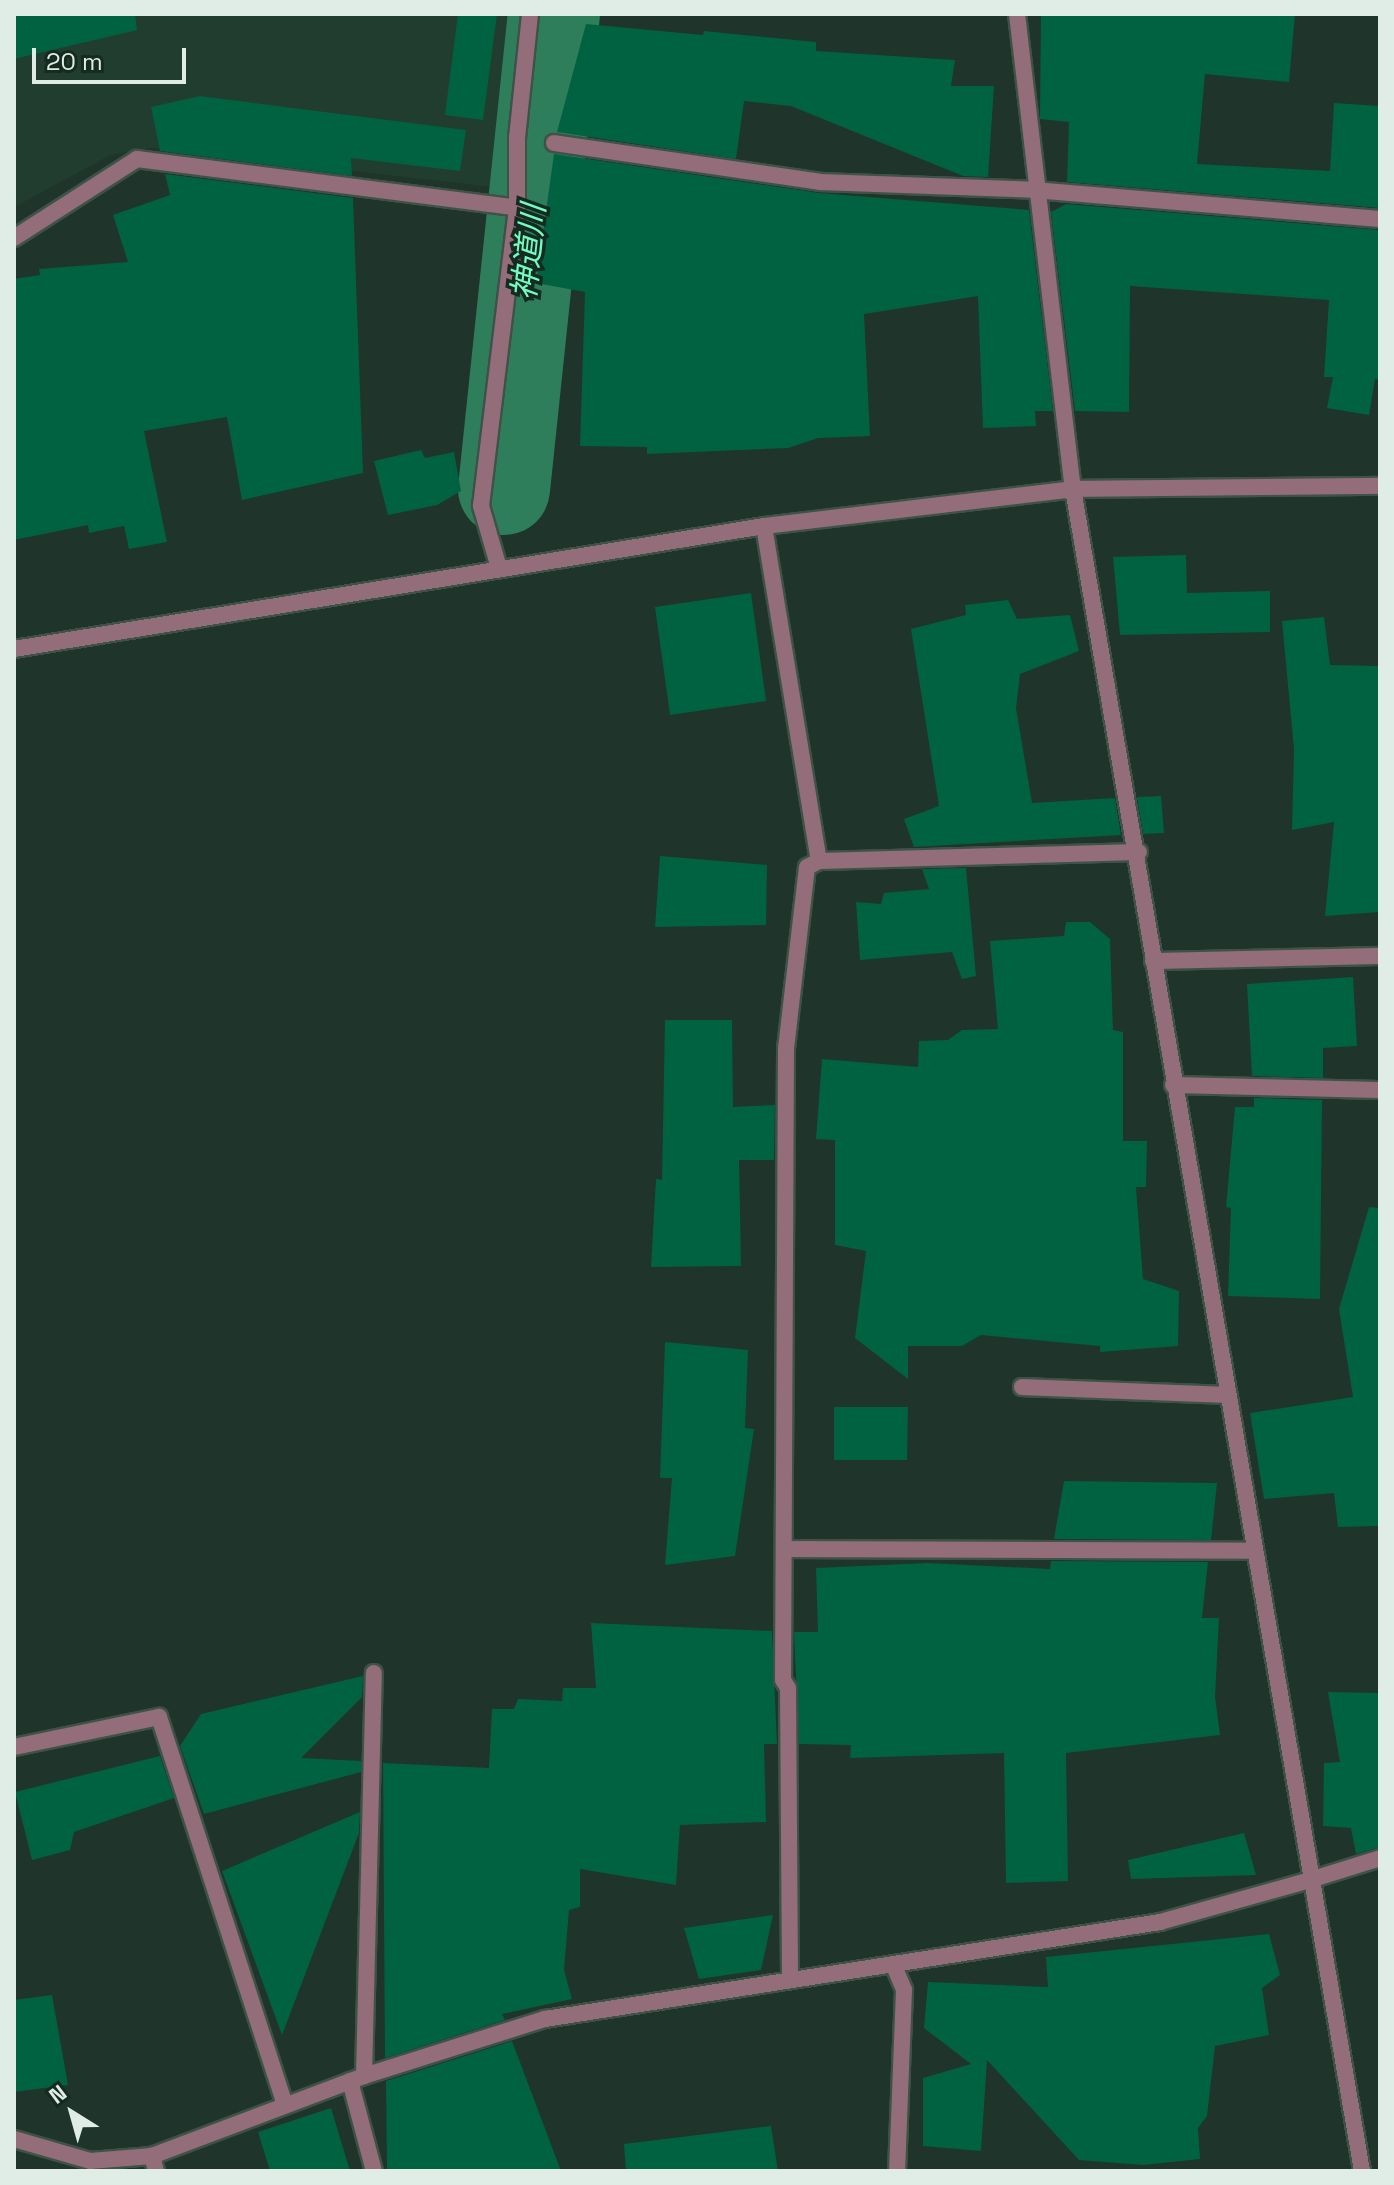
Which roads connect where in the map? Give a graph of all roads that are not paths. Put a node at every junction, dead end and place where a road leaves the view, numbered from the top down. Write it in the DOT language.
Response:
graph roads {
  1 [pos="530,14"];
  2 [pos="1017,14"];
  3 [pos="554,143"];
  4 [pos="1034,190"];
  5 [pos="517,208"];
  6 [pos="1380,219"];
  7 [pos="14,238"];
  8 [pos="1380,486"];
  9 [pos="1073,489"];
  10 [pos="764,526"];
  11 [pos="499,568"];
  12 [pos="14,649"];
  13 [pos="1139,852"];
  14 [pos="819,861"];
  15 [pos="1380,956"];
  16 [pos="1153,961"];
  17 [pos="1173,1085"];
  18 [pos="1380,1090"];
  19 [pos="1022,1387"];
  20 [pos="1227,1395"];
  21 [pos="784,1549"];
  22 [pos="1254,1551"];
  23 [pos="374,1673"];
  24 [pos="14,1747"];
  25 [pos="1380,1858"];
  26 [pos="1310,1880"];
  27 [pos="894,1966"];
  28 [pos="790,1980"];
  29 [pos="357,2078"];
  30 [pos="285,2104"];
  31 [pos="14,2139"];
  32 [pos="154,2163"];
  33 [pos="374,2171"];
  34 [pos="897,2171"];
  35 [pos="1362,2171"];
  1 -- 5 [label="street"];
  2 -- 4 [label="street"];
  3 -- 4 [label="street"];
  4 -- 6 [label="street"];
  4 -- 9 [label="street"];
  5 -- 7 [label="street"];
  5 -- 11 [label="street"];
  8 -- 9 [label="street"];
  9 -- 10 [label="street"];
  9 -- 13 [label="street"];
  10 -- 11 [label="street"];
  10 -- 14 [label="street"];
  11 -- 12 [label="street"];
  13 -- 14 [label="street"];
  13 -- 16 [label="street"];
  14 -- 21 [label="street"];
  15 -- 16 [label="street"];
  16 -- 17 [label="street"];
  17 -- 18 [label="street"];
  17 -- 20 [label="street"];
  19 -- 20 [label="street"];
  20 -- 22 [label="street"];
  21 -- 22 [label="street"];
  21 -- 28 [label="street"];
  22 -- 26 [label="street"];
  23 -- 29 [label="street"];
  24 -- 30 [label="street"];
  25 -- 26 [label="street"];
  26 -- 27 [label="street"];
  26 -- 35 [label="street"];
  27 -- 28 [label="street"];
  27 -- 34 [label="street"];
  28 -- 29 [label="street"];
  29 -- 30 [label="street"];
  29 -- 33 [label="street"];
  30 -- 32 [label="street"];
  31 -- 32 [label="street"];
}
